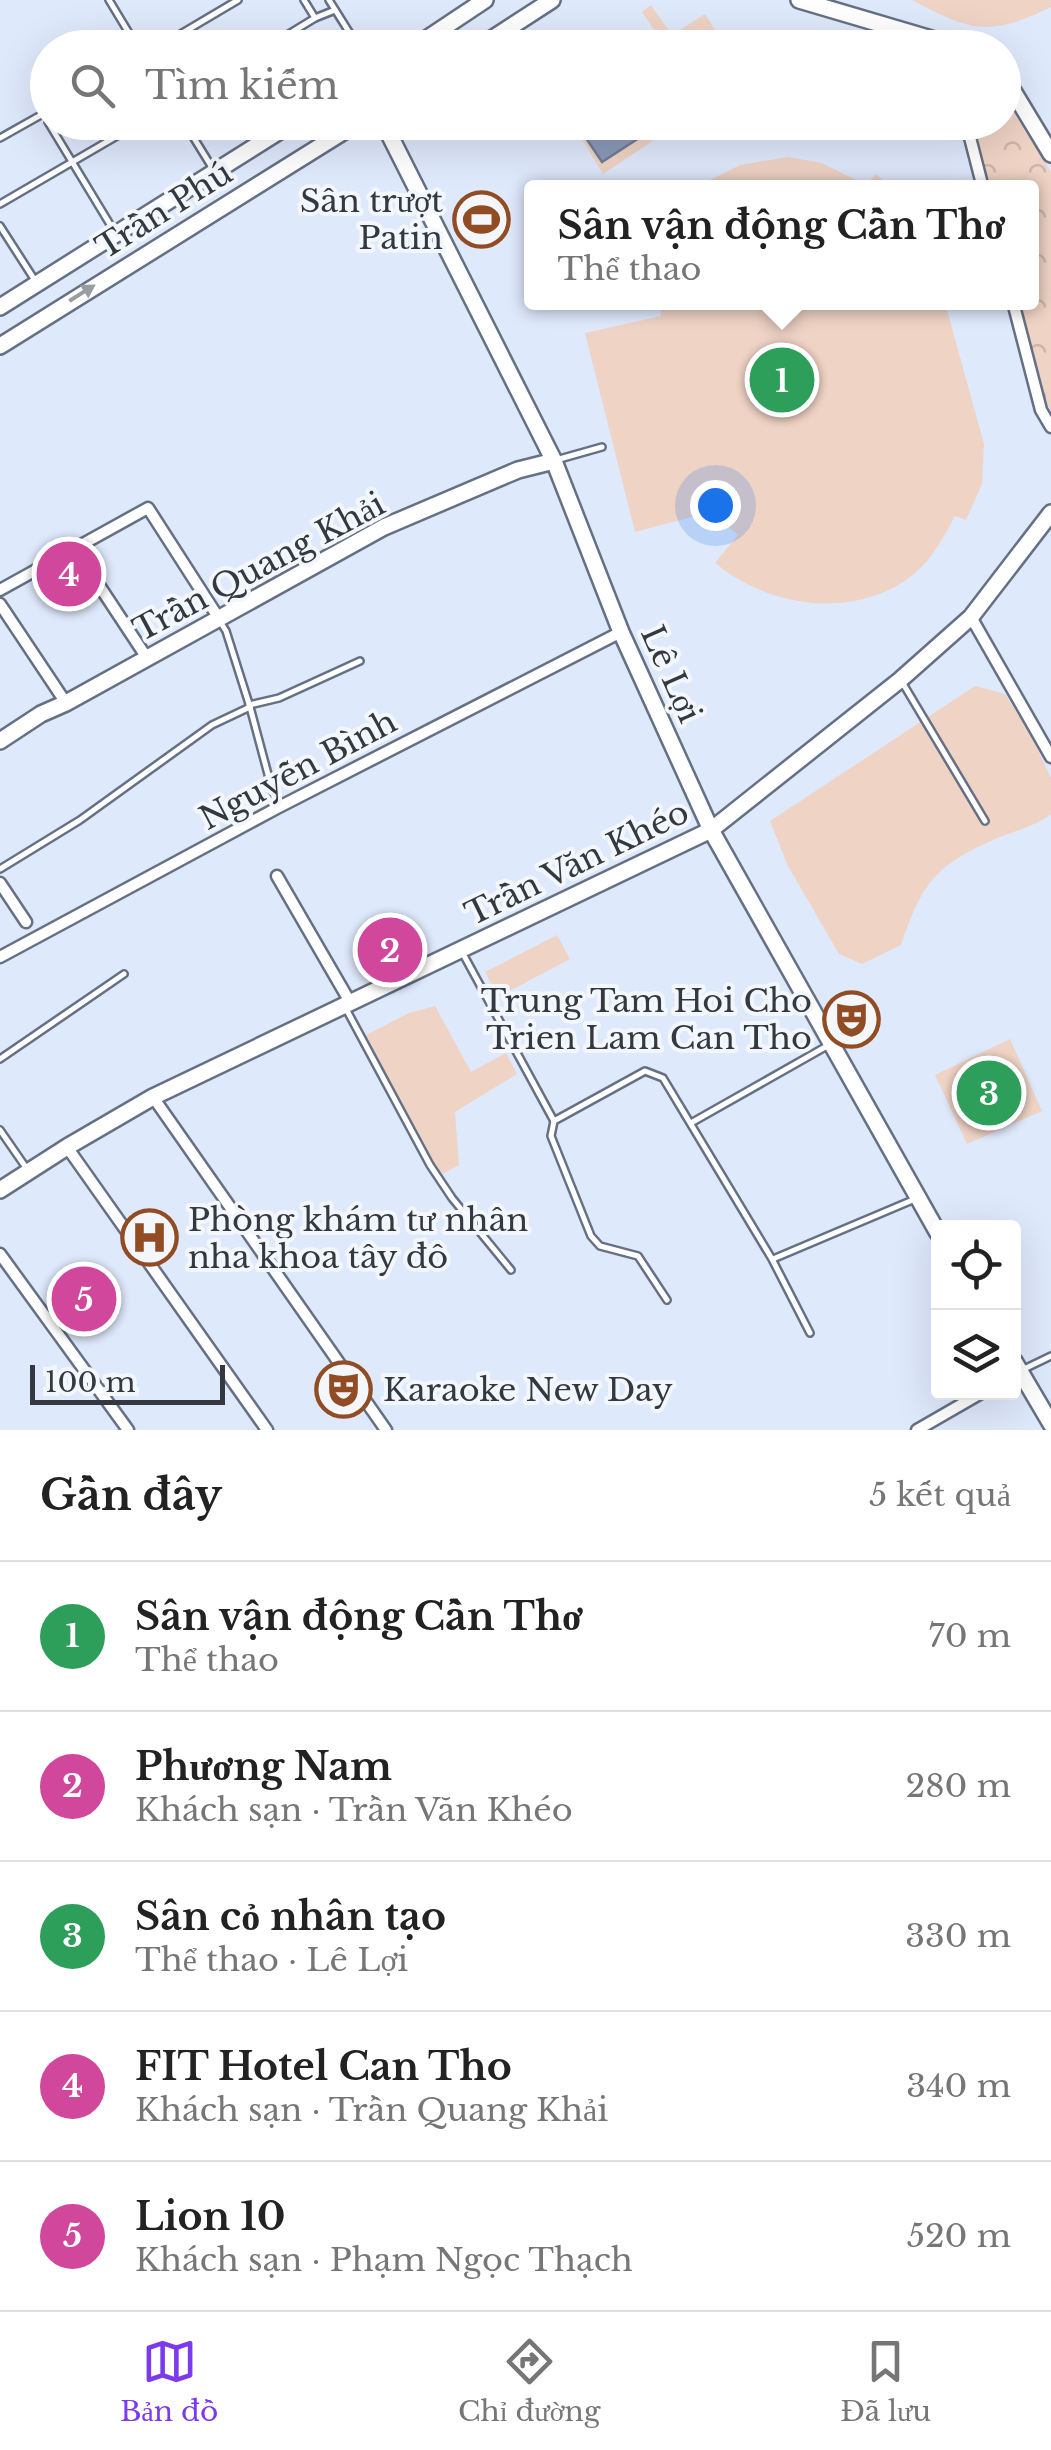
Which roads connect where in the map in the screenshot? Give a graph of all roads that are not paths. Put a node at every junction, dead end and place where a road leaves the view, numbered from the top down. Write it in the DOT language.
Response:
graph roads {
  1 [pos="109,0"];
  2 [pos="238,0"];
  3 [pos="304,0"];
  4 [pos="329,0"];
  5 [pos="485,0"];
  6 [pos="552,0"];
  7 [pos="799,0"];
  8 [pos="336,10"];
  9 [pos="315,18"];
  10 [pos="127,30"];
  11 [pos="187,30"];
  12 [pos="295,30"];
  13 [pos="349,30"];
  14 [pos="440,30"];
  15 [pos="506,30"];
  16 [pos="896,30"];
  17 [pos="1021,104"];
  18 [pos="30,121"];
  19 [pos="0,138"];
  20 [pos="59,140"];
  21 [pos="111,140"];
  22 [pos="195,140"];
  23 [pos="265,140"];
  24 [pos="330,140"];
  25 [pos="392,140"];
  26 [pos="971,140"];
  27 [pos="1051,154"];
  28 [pos="72,163"];
  29 [pos="214,172"];
  30 [pos="981,180"];
  31 [pos="0,204"];
  32 [pos="0,226"];
  33 [pos="116,234"];
  34 [pos="37,284"];
  35 [pos="0,307"];
  36 [pos="53,310"];
  37 [pos="1015,310"];
  38 [pos="0,346"];
  39 [pos="1051,427"];
  40 [pos="602,447"];
  41 [pos="554,461"];
  42 [pos="1051,514"];
  43 [pos="75,549"];
  44 [pos="0,590"];
  45 [pos="0,604"];
  46 [pos="971,617"];
  47 [pos="218,618"];
  48 [pos="621,632"];
  49 [pos="148,658"];
  50 [pos="360,660"];
  51 [pos="900,680"];
  52 [pos="66,704"];
  53 [pos="250,706"];
  54 [pos="0,741"];
  55 [pos="1051,757"];
  56 [pos="276,808"];
  57 [pos="985,820"];
  58 [pos="711,830"];
  59 [pos="0,869"];
  60 [pos="277,876"];
  61 [pos="0,883"];
  62 [pos="26,922"];
  63 [pos="460,949"];
  64 [pos="0,956"];
  65 [pos="124,974"];
  66 [pos="347,1003"];
  67 [pos="830,1044"];
  68 [pos="0,1059"];
  69 [pos="153,1098"];
  70 [pos="554,1121"];
  71 [pos="690,1123"];
  72 [pos="0,1130"];
  73 [pos="66,1147"];
  74 [pos="29,1171"];
  75 [pos="0,1190"];
  76 [pos="918,1198"];
  77 [pos="931,1221"];
  78 [pos="0,1254"];
  79 [pos="772,1259"];
  80 [pos="511,1270"];
  81 [pos="667,1300"];
  82 [pos="810,1334"];
  83 [pos="1051,1356"];
  84 [pos="1021,1367"];
  85 [pos="1021,1377"];
  86 [pos="969,1400"];
  87 [pos="1051,1424"];
  88 [pos="123,1428"];
  89 [pos="267,1430"];
  90 [pos="386,1430"];
  91 [pos="917,1430"];
  1 -- 10 [label="lane"];
  2 -- 11 [label="lane"];
  3 -- 9 [label="lane"];
  4 -- 8 [label="lane"];
  5 -- 14 [label="street"];
  6 -- 15 [label="street"];
  7 -- 16 [label="street"];
  8 -- 9 [label="lane"];
  8 -- 13 [label="lane"];
  9 -- 12 [label="lane"];
  17 -- 27 [label="street"];
  18 -- 19 [label="lane"];
  20 -- 28 [label="lane"];
  21 -- 28 [label="lane"];
  22 -- 29 [label="lane"];
  23 -- 29 [label="street, Trần Phú"];
  36 -- 24 [label="street, Trần Phú, one-way"];
  25 -- 41 [label="street, Lê Lợi"];
  26 -- 30 [label="street"];
  28 -- 31 [label="lane"];
  28 -- 33 [label="lane"];
  29 -- 33 [label="street, Trần Phú"];
  32 -- 34 [label="lane"];
  33 -- 34 [label="street, Trần Phú"];
  34 -- 35 [label="street, Trần Phú"];
  34 -- 36 [label="street"];
  36 -- 38 [label="street, Trần Phú"];
  37 -- 39 [label="street"];
  40 -- 41 [label="lane"];
  41 -- 47 [label="street, Trần Quang Khải"];
  41 -- 48 [label="street, Lê Lợi"];
  42 -- 46 [label="street, Trần Văn Khéo"];
  43 -- 44 [label="street"];
  43 -- 47 [label="street"];
  43 -- 49 [label="street"];
  45 -- 52 [label="street"];
  46 -- 51 [label="street, Trần Văn Khéo"];
  46 -- 55 [label="street"];
  47 -- 49 [label="street, Trần Quang Khải"];
  47 -- 53 [label="lane"];
  48 -- 56 [label="street, Nguyễn Bình"];
  48 -- 58 [label="street, Lê Lợi"];
  49 -- 52 [label="street, Trần Quang Khải"];
  50 -- 53 [label="lane"];
  51 -- 57 [label="lane"];
  51 -- 58 [label="street, Trần Văn Khéo"];
  52 -- 54 [label="street, Trần Quang Khải"];
  53 -- 56 [label="lane"];
  53 -- 59 [label="lane"];
  56 -- 64 [label="street, Nguyễn Bình"];
  58 -- 63 [label="street, Trần Văn Khéo"];
  58 -- 67 [label="street, Lê Lợi"];
  60 -- 66 [label="street"];
  61 -- 62 [label="street"];
  63 -- 66 [label="street, Trần Văn Khéo"];
  63 -- 70 [label="lane"];
  65 -- 68 [label="lane"];
  66 -- 69 [label="street, Trần Văn Khéo"];
  66 -- 80 [label="lane"];
  67 -- 71 [label="lane"];
  67 -- 76 [label="street, Lê Lợi"];
  69 -- 73 [label="street, Trần Văn Khéo"];
  69 -- 90 [label="street"];
  70 -- 71 [label="lane"];
  70 -- 81 [label="lane"];
  71 -- 79 [label="lane"];
  72 -- 74 [label="lane"];
  73 -- 74 [label="street, Trần Văn Khéo"];
  73 -- 89 [label="street"];
  74 -- 75 [label="street, Trần Văn Khéo"];
  76 -- 77 [label="street, Lê Lợi"];
  76 -- 79 [label="lane"];
  78 -- 88 [label="street"];
  79 -- 82 [label="lane"];
  83 -- 84 [label="lane"];
  85 -- 87 [label="street"];
  86 -- 91 [label="street"];
}
